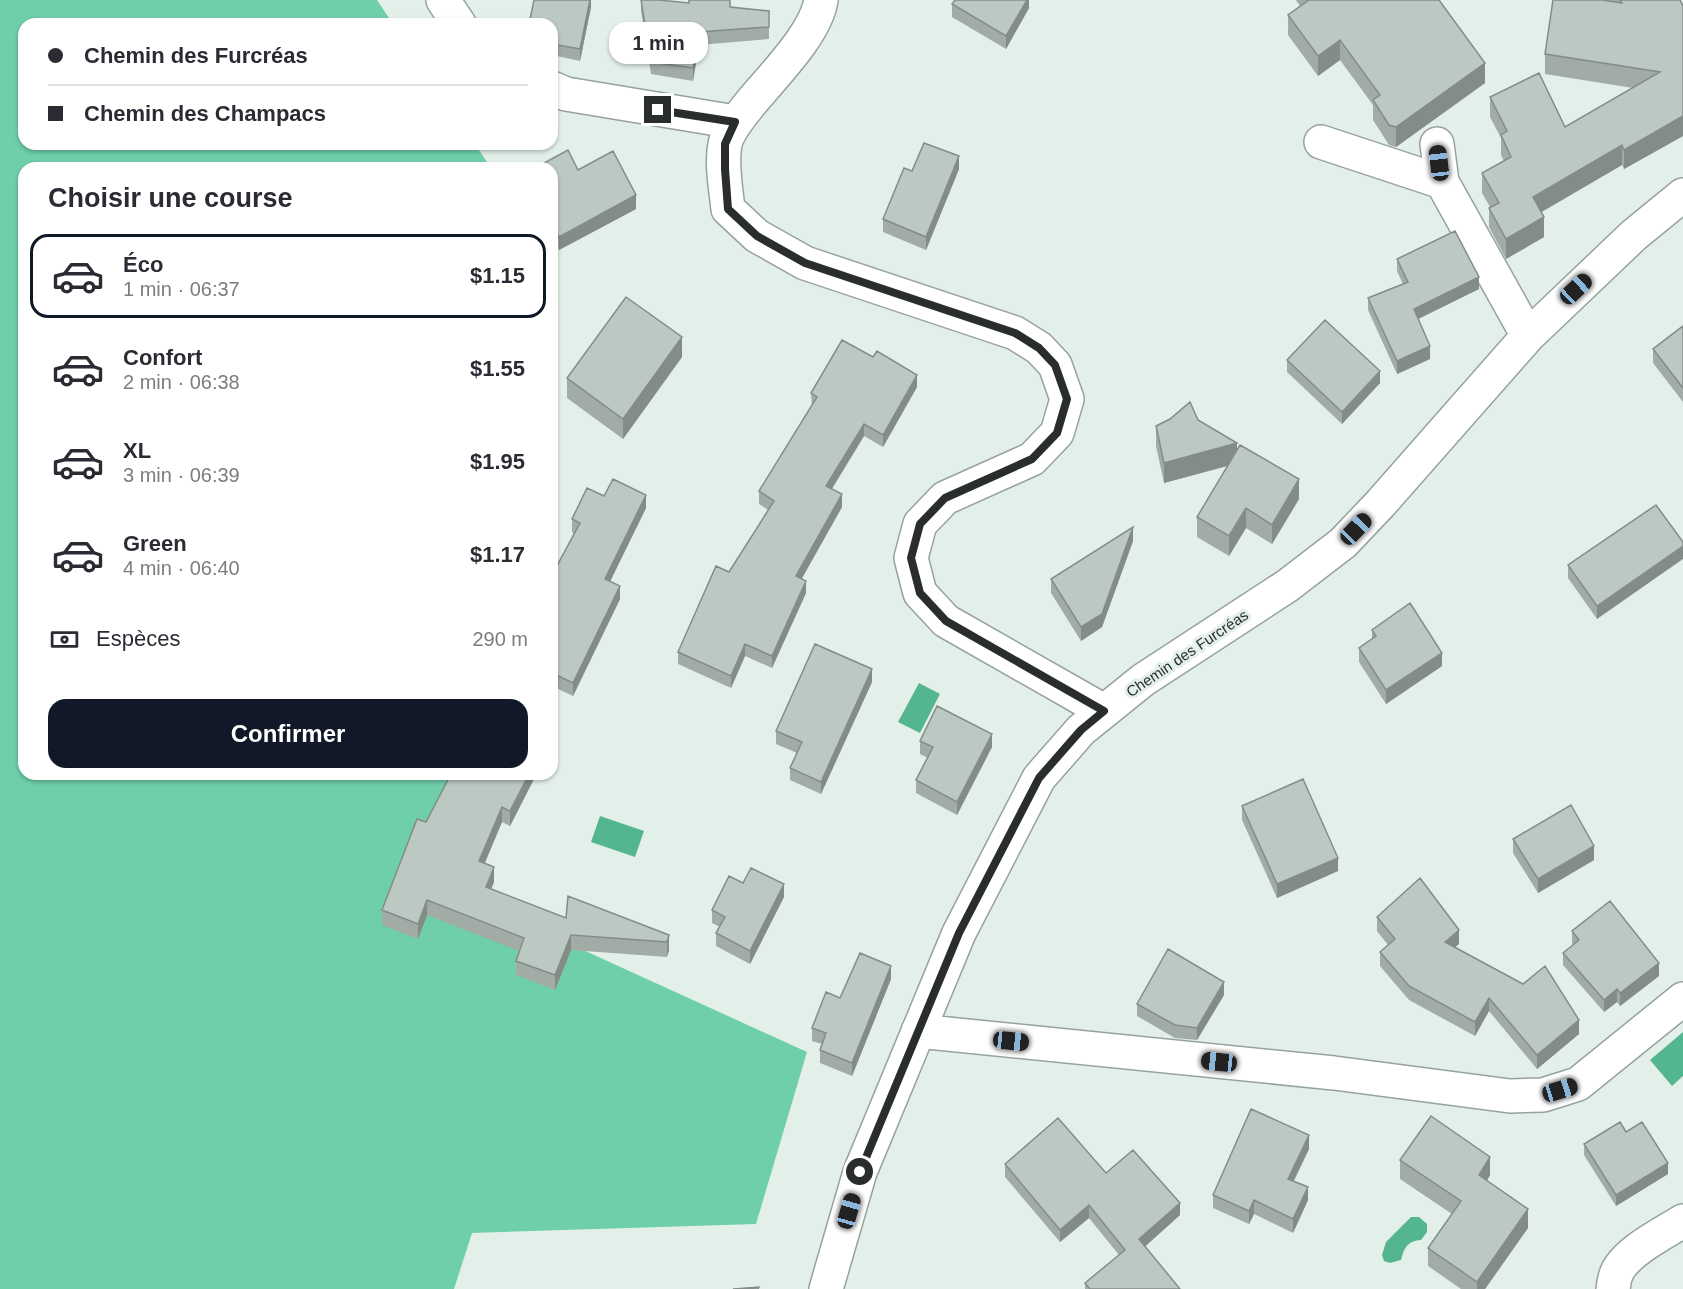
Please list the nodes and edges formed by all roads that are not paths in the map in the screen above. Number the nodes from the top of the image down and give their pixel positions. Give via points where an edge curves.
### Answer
1 (443, 0) edge
2 (821, 0) edge
3 (455, 18) edge
4 (558, 91) edge
5 (735, 122) junction
6 (1321, 142) dead end
7 (1437, 144) dead end
8 (1442, 182) junction
9 (1683, 195) edge
10 (1528, 336) junction
11 (1104, 711) junction
12 (1683, 999) edge
13 (918, 1031) junction
14 (1683, 1221) edge
15 (826, 1289) edge
16 (1613, 1289) edge

1 - 3 street
2 - 5 street via 805,37
4 - 5 street
5 - 11 street via 725,144 728,209 757,236 805,263 1015,333 1039,348 1055,365 1067,399 1057,433 1032,459 945,498 920,524 911,558 920,593 946,621
6 - 8 street
7 - 8 street
8 - 10 street
9 - 10 street, Chemin des Furcréas via 1634,235
10 - 11 street, Chemin des Furcréas via 1343,543
11 - 13 street, Chemin des Furcréas via 1081,730 1039,778 959,933
12 - 13 street via 1578,1084 1543,1095 1510,1096 1335,1073
13 - 15 street, Chemin des Furcréas via 860,1172
14 - 16 street via 1626,1260 1616,1273

